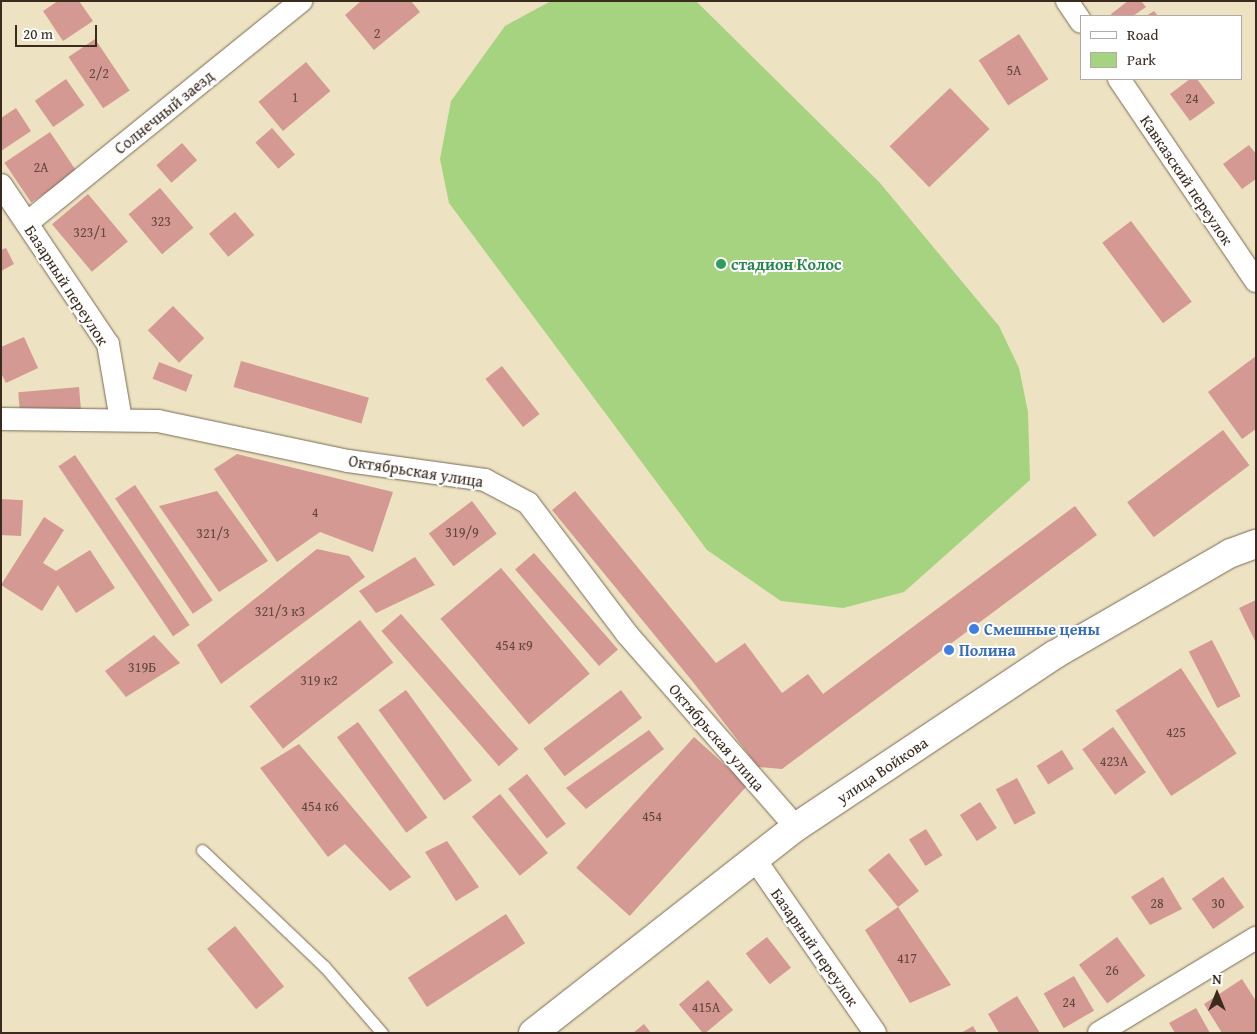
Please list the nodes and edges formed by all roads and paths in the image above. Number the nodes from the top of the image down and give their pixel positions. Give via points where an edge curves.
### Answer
1 (301, 1) edge
2 (1066, 1) edge
3 (1080, 21) edge
4 (1120, 80) edge
5 (1, 185) edge
6 (27, 223) junction
7 (1256, 281) edge
8 (1, 419) edge
9 (121, 420) junction
10 (1256, 544) edge
11 (796, 827) junction
12 (202, 850) dead end
13 (756, 861) junction
14 (1256, 938) edge
15 (382, 1033) edge
16 (533, 1033) edge
17 (875, 1033) edge
18 (1099, 1033) edge

1 - 6 street, Солнечный заезд
2 - 3 street
4 - 7 street, Кавказский переулок
5 - 6 street, Базарный переулок
6 - 9 street, Базарный переулок via 108,344
8 - 9 street, Октябрьская улица
9 - 11 street, Октябрьская улица via 158,421 348,461 485,480 528,503 627,634
10 - 11 street, улица Войкова via 1231,553 1054,655
11 - 13 street, улица Войкова
12 - 15 lane via 324,966
13 - 16 street, улица Войкова
13 - 17 street, Базарный переулок
14 - 18 street

